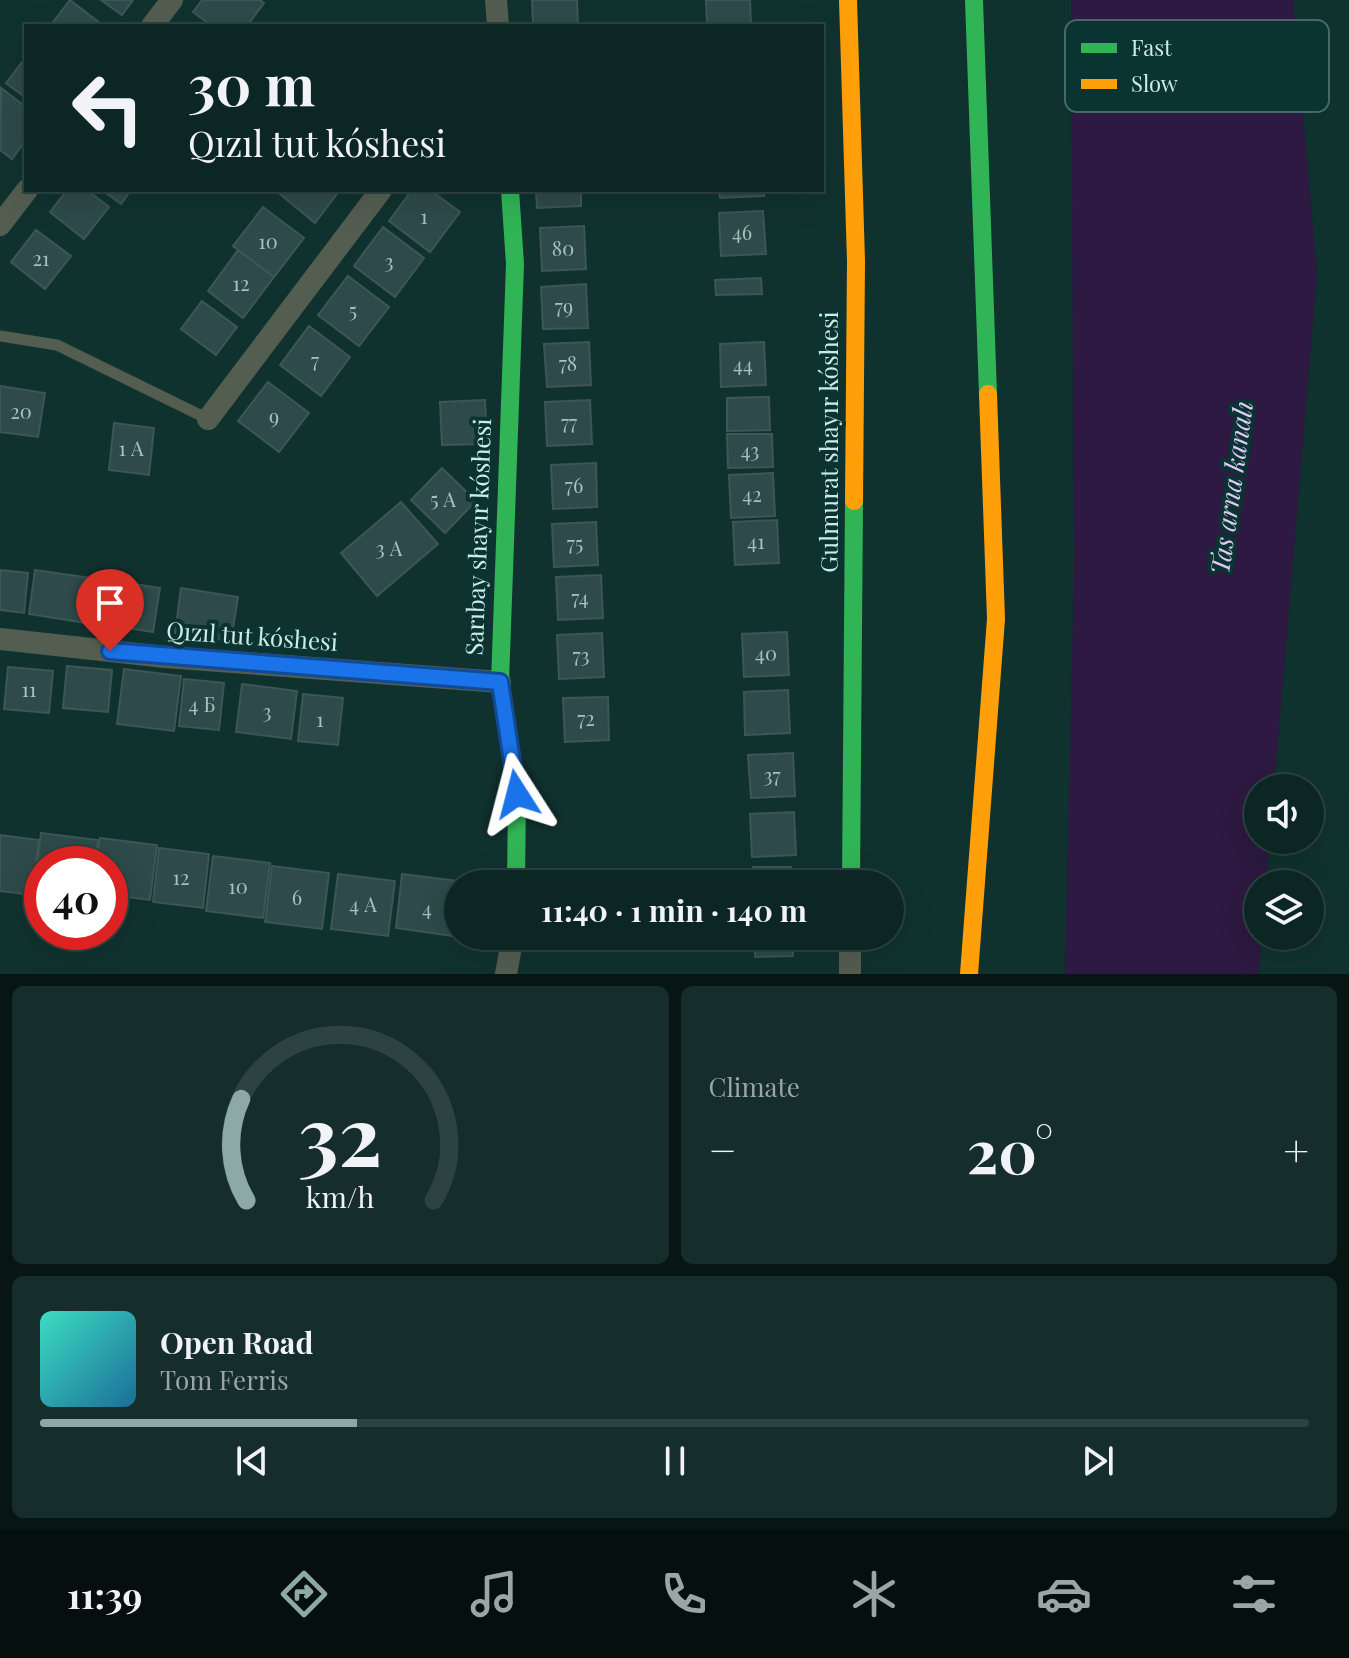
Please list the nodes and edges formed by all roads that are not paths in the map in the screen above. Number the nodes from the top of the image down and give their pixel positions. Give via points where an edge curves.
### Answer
1 (172, 0) edge
2 (496, 0) edge
3 (848, 0) edge
4 (974, 0) edge
5 (154, 24) edge
6 (498, 24) edge
7 (25, 192) edge
8 (379, 192) edge
9 (510, 192) edge
10 (0, 225) edge
11 (0, 336) edge
12 (208, 419) joint
13 (0, 639) edge
14 (500, 682) junction
15 (516, 870) edge
16 (851, 870) edge
17 (510, 950) edge
18 (850, 950) edge
19 (506, 974) edge
20 (850, 974) edge
21 (969, 974) edge

1 - 5 street
2 - 6 street
3 - 16 street, Gulmurat shayır kóshesi via 856,277
4 - 21 street via 996,619
7 - 10 street
8 - 12 street
9 - 14 street, Sarıbay shayır kóshesi via 515,264
11 - 12 lane via 57,345
13 - 14 street, Qızıl tut kóshesi
14 - 15 street, Sarıbay shayır kóshesi via 517,794
17 - 19 street
18 - 20 street

